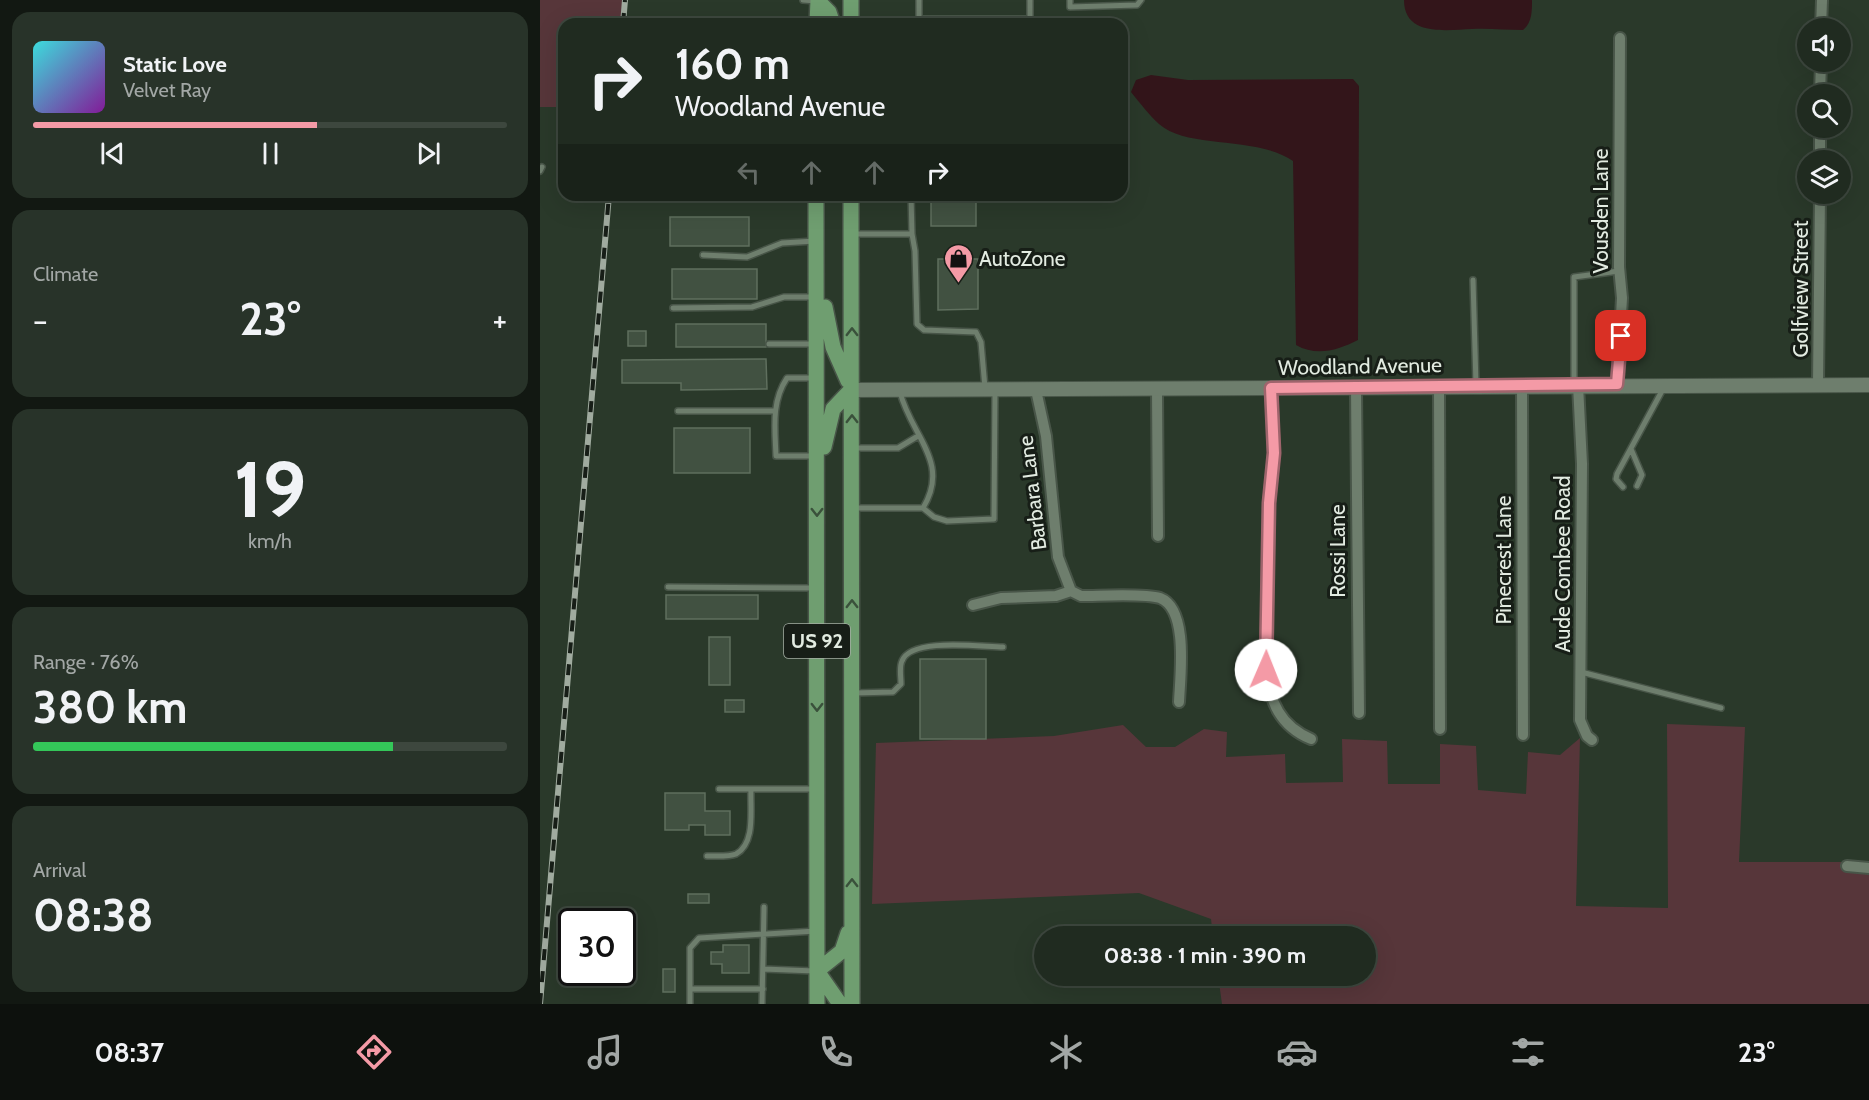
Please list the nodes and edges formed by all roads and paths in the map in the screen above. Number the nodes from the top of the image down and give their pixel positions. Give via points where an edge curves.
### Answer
1 (803, 0) edge
2 (818, 0) edge
3 (851, 0) edge
4 (919, 0) edge
5 (1030, 0) edge
6 (1070, 0) edge
7 (1141, 0) edge
8 (1822, 0) edge
9 (817, 18) edge
10 (830, 18) edge
11 (851, 18) edge
12 (919, 18) edge
13 (1030, 18) edge
14 (1821, 18) edge
15 (1620, 38) dead end
16 (816, 201) edge
17 (851, 201) edge
18 (911, 201) edge
19 (1820, 204) edge
20 (851, 234) junction
21 (912, 234) junction
22 (817, 241) junction
23 (703, 255) dead end
24 (818, 263) junction
25 (1619, 271) junction
26 (1473, 280) dead end
27 (818, 297) junction
28 (673, 308) dead end
29 (769, 344) dead end
30 (818, 344) junction
31 (818, 378) junction
32 (1617, 384) junction
33 (1664, 384) junction
34 (1818, 384) junction
35 (1476, 385) junction
36 (1522, 385) junction
37 (1576, 385) junction
38 (1869, 385) edge
39 (1438, 387) junction
40 (1271, 388) junction
41 (1356, 388) junction
42 (1157, 389) junction
43 (851, 390) junction
44 (900, 390) junction
45 (990, 390) junction
46 (1036, 390) junction
47 (678, 411) dead end
48 (774, 411) junction
49 (918, 436) junction
50 (852, 448) junction
51 (1631, 449) junction
52 (817, 456) junction
53 (817, 484) junction
54 (1637, 486) dead end
55 (1623, 487) dead end
56 (852, 508) junction
57 (923, 508) junction
58 (1158, 536) dead end
59 (668, 587) dead end
60 (817, 588) junction
61 (1071, 591) junction
62 (973, 605) dead end
63 (1003, 647) dead end
64 (1581, 672) junction
65 (852, 693) junction
66 (1179, 702) dead end
67 (1721, 708) dead end
68 (1359, 713) dead end
69 (1440, 729) dead end
70 (1523, 735) dead end
71 (1311, 740) dead end
72 (1592, 740) dead end
73 (719, 789) dead end
74 (817, 789) junction
75 (751, 790) junction
76 (707, 856) dead end
77 (1847, 866) dead end
78 (1869, 868) edge
79 (764, 907) dead end
80 (852, 919) junction
81 (817, 931) junction
82 (764, 934) junction
83 (763, 969) junction
84 (817, 971) junction
85 (690, 989) junction
86 (763, 989) junction
87 (690, 1004) edge
88 (762, 1004) edge
89 (817, 1004) edge
90 (840, 1004) edge
91 (852, 1004) edge

1 - 2 lane
2 - 9 main road
2 - 10 main road
3 - 11 main road
4 - 12 lane
5 - 13 lane
6 - 7 lane via 1070,7 1137,4
8 - 14 street
15 - 25 street, Vousden Lane
16 - 22 main road, US 92
17 - 20 main road, US 92
18 - 21 lane
19 - 34 street, Golfview Street
20 - 21 lane
43 -> 20 main road, US 92
21 - 45 lane via 917,324 924,330 976,332
22 - 23 lane via 782,243 747,257
22 - 24 main road, US 92
24 - 27 main road, US 92
24 - 43 main road via 833,347
25 - 32 street, Vousden Lane
25 - 37 lane via 1574,277
26 - 35 lane
27 - 28 lane via 784,297 752,307
27 - 30 main road, US 92
29 - 30 lane
30 - 31 main road, US 92
31 - 48 lane via 786,378
31 - 52 main road, US 92
32 - 33 street, Woodland Avenue
32 - 37 street, Woodland Avenue
33 - 34 street, Woodland Avenue
33 - 51 lane
34 - 38 street, Woodland Avenue
35 - 36 street, Woodland Avenue
35 - 39 street, Woodland Avenue
36 - 37 street, Woodland Avenue
36 - 70 street, Pinecrest Lane
37 - 64 street, Aude Combee Road via 1582,464
39 - 41 street, Woodland Avenue
39 - 69 street
40 - 41 street, Woodland Avenue
40 - 42 street, Woodland Avenue
40 - 71 street via 1274,453 1269,503 1266,670 1270,698 1282,720
41 - 68 street, Rossi Lane
42 - 46 street, Woodland Avenue
42 - 58 street
43 - 44 street, Woodland Avenue
50 -> 43 main road, US 92
43 - 53 main road via 833,409
44 - 45 street, Woodland Avenue
44 - 49 lane
45 - 46 street, Woodland Avenue
45 - 57 lane via 994,519 947,521
46 - 61 street, Barbara Lane via 1046,436 1058,557
47 - 48 lane
48 - 52 lane via 776,456
49 - 50 lane via 898,448
49 - 57 lane via 934,473 930,496
50 - 56 main road, US 92
51 - 54 lane via 1642,475
51 - 55 lane via 1617,474 1616,479
52 - 53 main road, US 92
53 -> 60 main road, US 92
56 - 57 lane
65 -> 56 main road, US 92
59 - 60 lane
60 -> 74 main road, US 92
61 - 62 street
61 - 66 street via 1081,596 1159,598 1170,604 1178,625
63 - 65 lane via 924,645 905,655 901,662 901,684 892,692
64 - 67 lane
64 - 72 street, Aude Combee Road via 1580,720
80 -> 65 main road, US 92
73 - 75 lane
74 - 75 lane
74 - 81 main road, US 92
75 - 76 lane via 749,839 744,847 735,854
77 - 78 street
79 - 82 lane
80 - 84 main road via 842,951
80 - 91 main road, US 92
81 - 82 lane
81 - 84 main road, US 92
82 - 83 lane
82 - 85 lane via 699,938 690,948
83 - 84 lane
83 - 86 lane
84 - 89 main road, US 92
84 - 90 main road
85 - 86 lane
85 - 87 lane
86 - 88 lane

